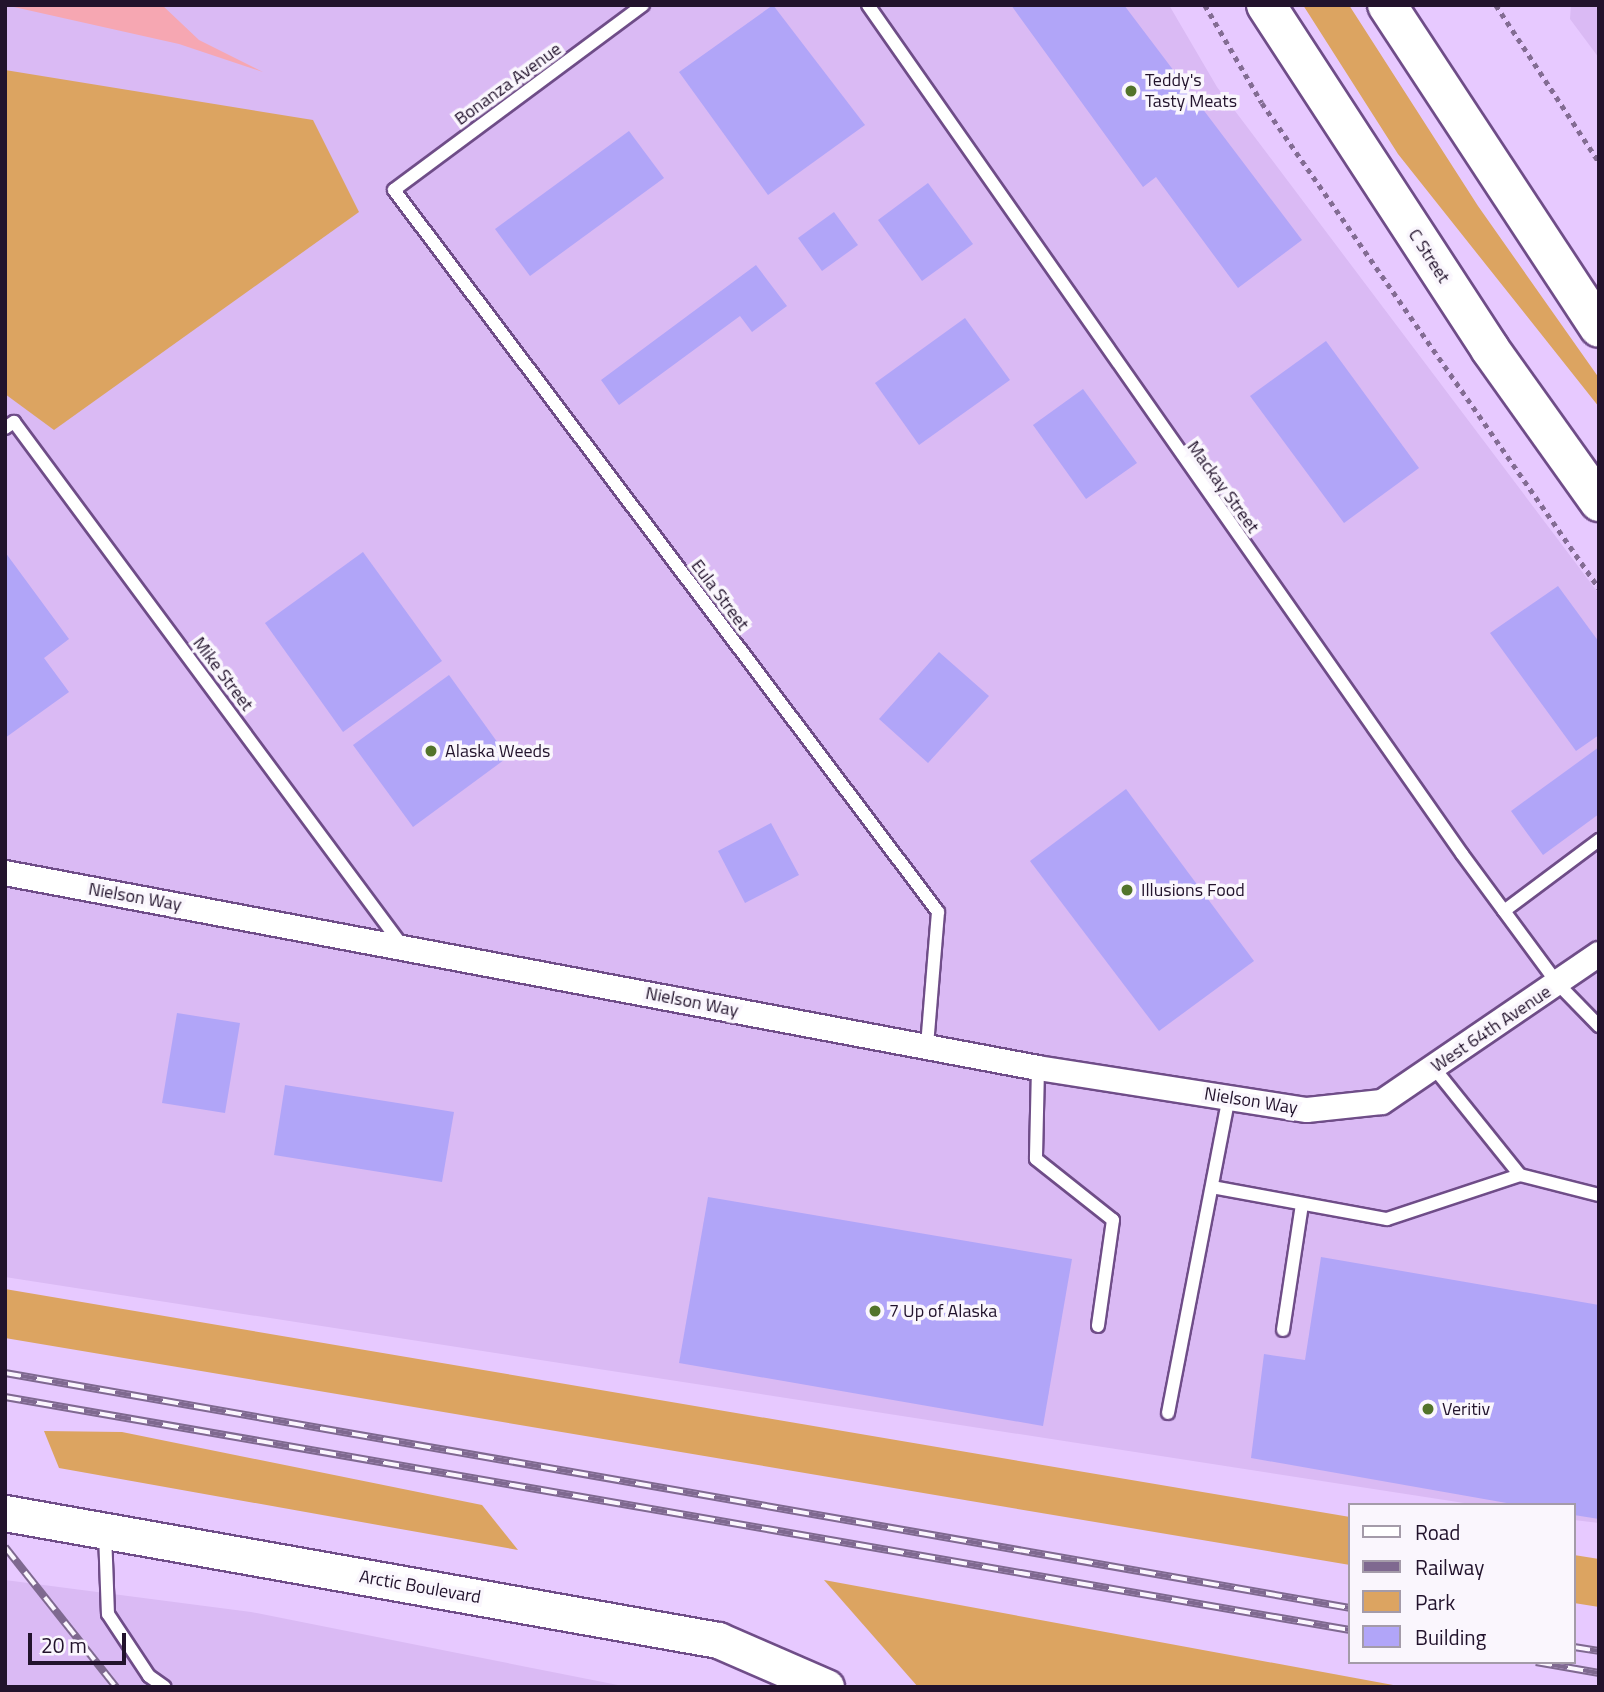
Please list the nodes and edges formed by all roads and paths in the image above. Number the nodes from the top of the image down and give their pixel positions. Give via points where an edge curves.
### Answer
1 (643, 5) edge
2 (868, 5) edge
3 (1205, 5) edge
4 (1266, 5) edge
5 (1387, 5) edge
6 (1496, 5) edge
7 (1599, 162) edge
8 (394, 190) joint
9 (1599, 327) edge
10 (10, 425) edge
11 (1599, 502) edge
12 (1599, 588) edge
13 (1599, 840) edge
14 (5, 873) edge
15 (1504, 911) junction
16 (404, 947) junction
17 (1599, 954) edge
18 (1558, 984) junction
19 (1599, 1026) edge
20 (927, 1047) junction
21 (1038, 1068) junction
22 (1434, 1068) junction
23 (1229, 1097) junction
24 (1382, 1102) joint
25 (1520, 1175) junction
26 (1212, 1187) junction
27 (1599, 1195) edge
28 (1302, 1204) junction
29 (1098, 1326) dead end
30 (1283, 1330) dead end
31 (1168, 1413) dead end
32 (5, 1513) edge
33 (106, 1531) junction
34 (164, 1687) edge
35 (826, 1687) edge

1 - 8 lane, Bonanza Avenue
2 - 15 lane, Mackay Street via 1181,460
3 - 12 path via 1262,103
4 - 11 main road, C Street via 1490,349
5 - 9 main road
6 - 7 path
8 - 20 lane, Eula Street via 937,912
10 - 16 lane, Mike Street
13 - 15 lane
14 - 16 street, Nielson Way
15 - 18 lane, Mackay Street
16 - 20 street, Nielson Way
17 - 18 street, West 64th Avenue
18 - 19 lane, Mackay Street
18 - 22 street, West 64th Avenue
20 - 21 street, Nielson Way
21 - 23 street, Nielson Way
21 - 29 lane via 1035,1159 1113,1220
22 - 24 street, West 64th Avenue
22 - 25 lane
23 - 24 street, Nielson Way via 1307,1110
23 - 26 lane
25 - 27 lane
25 - 28 lane via 1387,1219
26 - 28 lane
26 - 31 lane
28 - 30 lane
32 - 33 main road, Arctic Boulevard
33 - 34 lane via 108,1614 149,1676
33 - 35 main road, Arctic Boulevard via 718,1640

